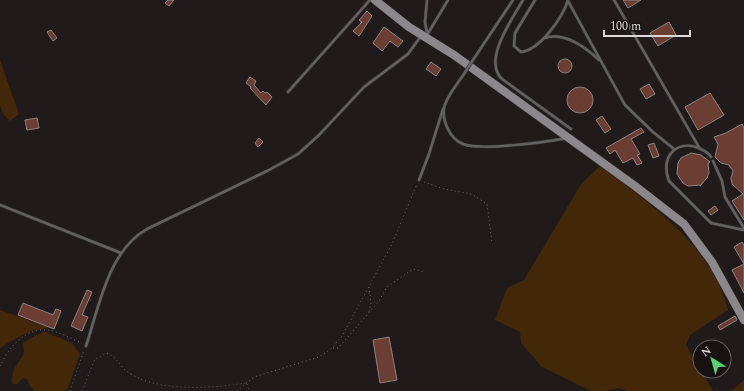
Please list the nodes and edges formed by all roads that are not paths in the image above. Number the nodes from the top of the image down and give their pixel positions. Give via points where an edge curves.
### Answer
1 (370, 0) edge
2 (375, 0) edge
3 (427, 0) edge
4 (448, 0) edge
5 (513, 0) edge
6 (523, 0) edge
7 (535, 0) edge
8 (614, 0) edge
9 (568, 1) edge
10 (425, 35) junction
11 (544, 38) junction
12 (602, 63) junction
13 (288, 92) dead end
14 (444, 107) junction
15 (570, 134) junction
16 (674, 149) junction
17 (700, 149) junction
18 (419, 180) road end
19 (0, 205) edge
20 (744, 229) edge
21 (121, 253) junction
22 (744, 320) edge
23 (86, 346) road end

1 - 13 lane
2 - 10 street
3 - 10 lane
4 - 10 lane
5 - 14 lane, bridge
6 - 15 lane via 498,47 496,71 502,79
7 - 11 lane via 514,34 513,43 518,51 525,52
8 - 17 lane
9 - 11 lane
9 - 12 lane
10 - 15 street
10 - 21 lane via 408,54 364,87 298,154 147,229 130,241
11 - 12 lane via 562,36 588,51
12 - 16 lane via 628,108
14 - 15 lane via 449,130 458,142 468,146 536,143
14 - 18 lane
15 - 22 street via 684,224 712,262
16 - 17 lane via 688,144
16 - 20 lane via 668,159 667,170 672,185 711,223
17 - 20 lane via 712,159 722,181 725,197
19 - 21 lane
21 - 23 lane via 111,272

